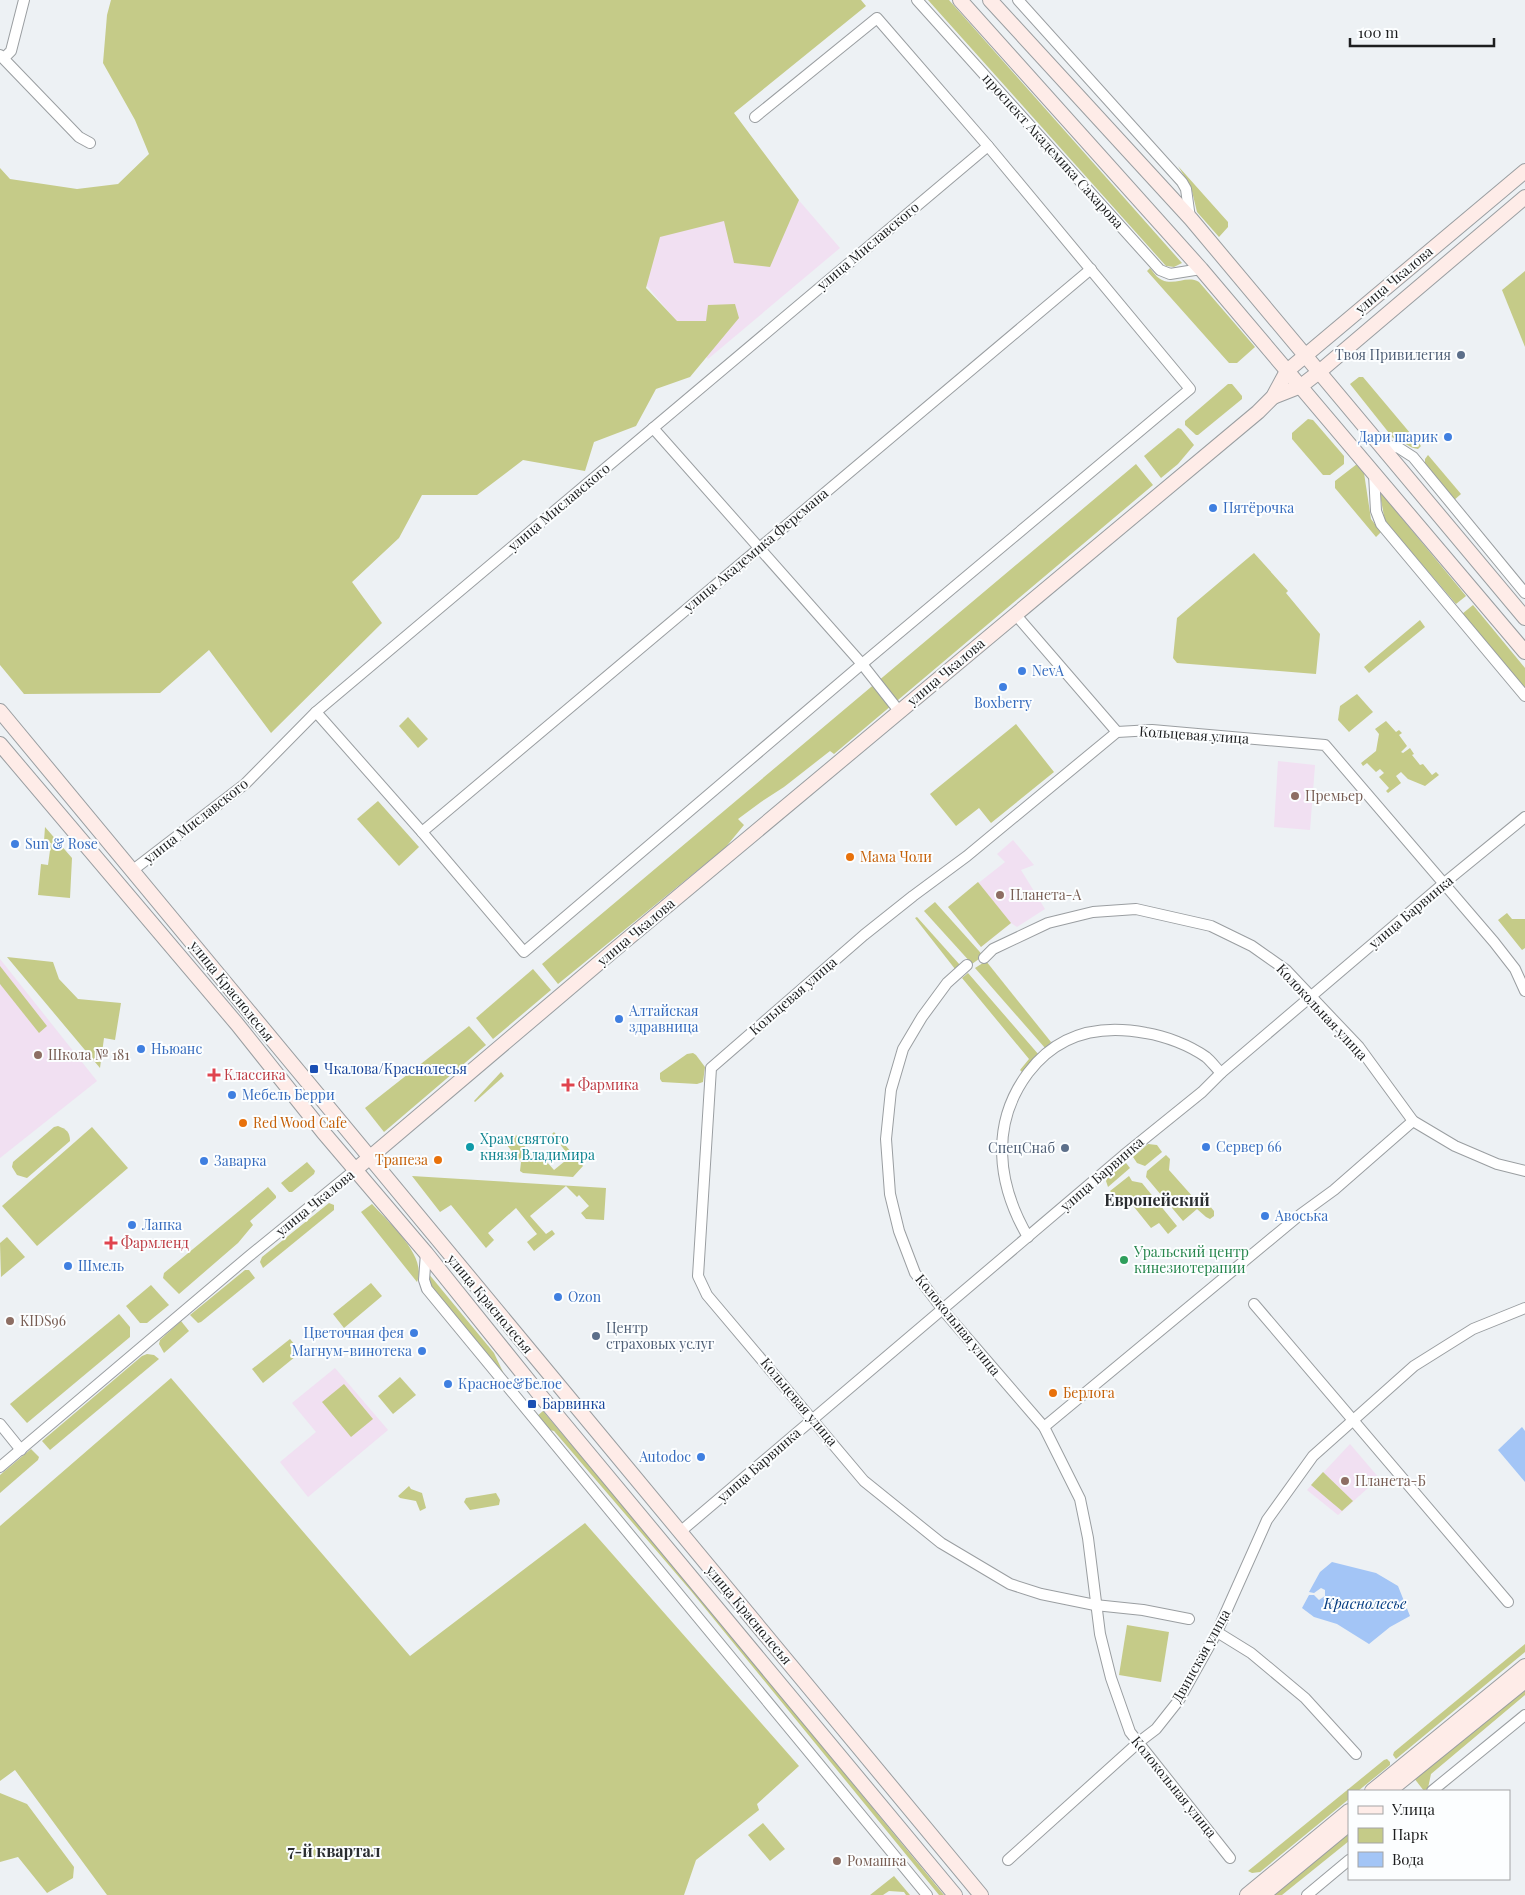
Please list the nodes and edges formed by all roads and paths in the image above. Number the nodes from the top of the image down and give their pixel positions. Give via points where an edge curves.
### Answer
1 (24, 0) edge
2 (917, 0) edge
3 (960, 0) edge
4 (990, 0) edge
5 (1018, 0) edge
6 (2, 56) edge
7 (755, 117) dead end
8 (90, 143) dead end
9 (988, 146) junction
10 (1525, 171) edge
11 (1525, 196) edge
12 (1190, 219) junction
13 (1091, 269) junction
14 (1201, 269) junction
15 (1306, 355) junction
16 (1287, 371) junction
17 (1319, 372) junction
18 (1301, 386) junction
19 (1273, 397) junction
20 (653, 428) junction
21 (1378, 443) junction
22 (1374, 474) junction
23 (759, 547) junction
24 (1525, 593) edge
25 (1015, 614) junction
26 (1525, 618) edge
27 (1525, 652) edge
28 (862, 664) junction
29 (1525, 696) edge
30 (0, 711) edge
31 (899, 711) junction
32 (316, 712) junction
33 (1117, 732) junction
34 (0, 744) edge
35 (64, 789) junction
36 (48, 802) junction
37 (1525, 817) edge
38 (422, 832) junction
39 (133, 870) junction
40 (1443, 884) junction
41 (984, 958) dead end
42 (967, 965) dead end
43 (1525, 992) edge
44 (1312, 997) junction
45 (1221, 1073) junction
46 (1413, 1121) junction
47 (370, 1158) junction
48 (355, 1170) junction
49 (1525, 1171) edge
50 (1028, 1236) junction
51 (426, 1254) junction
52 (1254, 1304) dead end
53 (1525, 1308) edge
54 (943, 1310) junction
55 (813, 1419) junction
56 (1353, 1420) junction
57 (0, 1424) edge
58 (1044, 1427) junction
59 (21, 1450) junction
60 (0, 1467) edge
61 (680, 1532) junction
62 (1508, 1602) dead end
63 (1096, 1606) junction
64 (1189, 1620) dead end
65 (1217, 1632) junction
66 (1525, 1666) edge
67 (1525, 1681) edge
68 (1525, 1715) edge
69 (1139, 1742) junction
70 (1356, 1754) dead end
71 (1373, 1790) edge
72 (1390, 1790) edge
73 (1433, 1790) edge
74 (1348, 1812) edge
75 (1348, 1825) edge
76 (1230, 1858) dead end
77 (1008, 1860) dead end
78 (1348, 1861) edge
79 (927, 1895) edge
80 (955, 1895) edge
81 (980, 1895) edge
82 (1246, 1895) edge
83 (1263, 1895) edge
84 (1306, 1895) edge

1 - 6 street via 11,50
2 - 14 street, проспект Академика Сахарова via 1160,270 1170,274
3 - 14 street
4 - 12 street
5 - 12 street via 1182,182
6 - 8 street via 79,137
7 - 9 street via 877,18
9 - 13 street
9 - 20 street, улица Миславского
10 - 15 street, улица Чкалова
11 - 17 street, улица Чкалова
12 - 15 street
13 - 23 street, улица Академика Ферсмана
13 - 28 street via 1190,389
14 - 16 street
15 - 16 street, улица Чкалова
15 - 17 street
16 - 18 street
16 - 19 street, улица Чкалова
17 - 18 street, улица Чкалова
17 - 21 street
18 - 19 street, улица Чкалова
18 - 22 street
19 - 25 street, улица Чкалова
20 - 23 street
20 - 32 street, улица Миславского
21 - 24 street via 1398,448 1413,457
21 - 26 street
22 - 27 street
22 - 29 street via 1376,511 1381,524
23 - 28 street
23 - 38 street, улица Академика Ферсмана
25 - 31 street, улица Чкалова
25 - 33 street
28 - 31 street
28 - 38 street via 524,952
30 - 35 street, улица Краснолесья
31 - 47 street, улица Чкалова
32 - 38 street
32 - 39 street, улица Миславского via 245,784
33 - 40 street, Кольцевая улица via 1152,730 1325,745
33 - 55 street, Кольцевая улица via 967,856 864,935 711,1068 698,1276 708,1295
34 - 36 street, улица Краснолесья
35 - 36 street
35 - 39 street, улица Краснолесья
36 - 48 street, улица Краснолесья via 112,874
37 - 40 street, улица Барвинка
39 - 47 street, улица Краснолесья
40 - 43 street, Кольцевая улица via 1515,969
40 - 44 street, улица Барвинка
41 - 44 street, Колокольная улица via 993,949 1048,923 1093,912 1136,909 1211,926 1252,946 1286,970
42 - 54 street, Колокольная улица via 947,983 903,1049 891,1090 886,1140 890,1194 899,1230 915,1273
44 - 45 street, улица Барвинка
44 - 46 street, Колокольная улица via 1358,1047
45 - 50 street, улица Барвинка
45 - 50 street via 1206,1057 1184,1046 1158,1035 1130,1030 1105,1029 1080,1034 1052,1048 1016,1090 1004,1129 1003,1169 1016,1217
46 - 49 street, Колокольная улица via 1455,1146 1497,1164
46 - 58 street via 1334,1190
47 - 48 street, улица Чкалова
47 - 61 street, улица Краснолесья
48 - 51 street, улица Краснолесья
48 - 59 street, улица Чкалова
50 - 54 street, улица Барвинка
51 - 79 street, улица Краснолесья via 424,1280 427,1289
51 - 80 street, улица Краснолесья
52 - 56 street
53 - 56 street, Двинская улица via 1473,1329 1414,1366
54 - 55 street, улица Барвинка
54 - 58 street, Колокольная улица
55 - 61 street, улица Барвинка
55 - 63 street, Кольцевая улица via 864,1481 941,1543 1010,1584
56 - 62 street
56 - 65 street, Двинская улица via 1313,1456 1267,1520
57 - 59 street
58 - 63 street, Колокольная улица via 1080,1499
59 - 60 street, улица Чкалова
61 - 81 street, улица Краснолесья
63 - 64 street, Кольцевая улица via 1143,1610
63 - 69 street, Колокольная улица via 1111,1678 1130,1732
65 - 69 street, Двинская улица via 1179,1700 1156,1729
65 - 70 street via 1251,1653 1305,1698
66 - 71 street
67 - 72 street
68 - 73 street
69 - 76 street, Колокольная улица
69 - 77 street, Двинская улица
74 - 82 street
75 - 83 street
78 - 84 street

